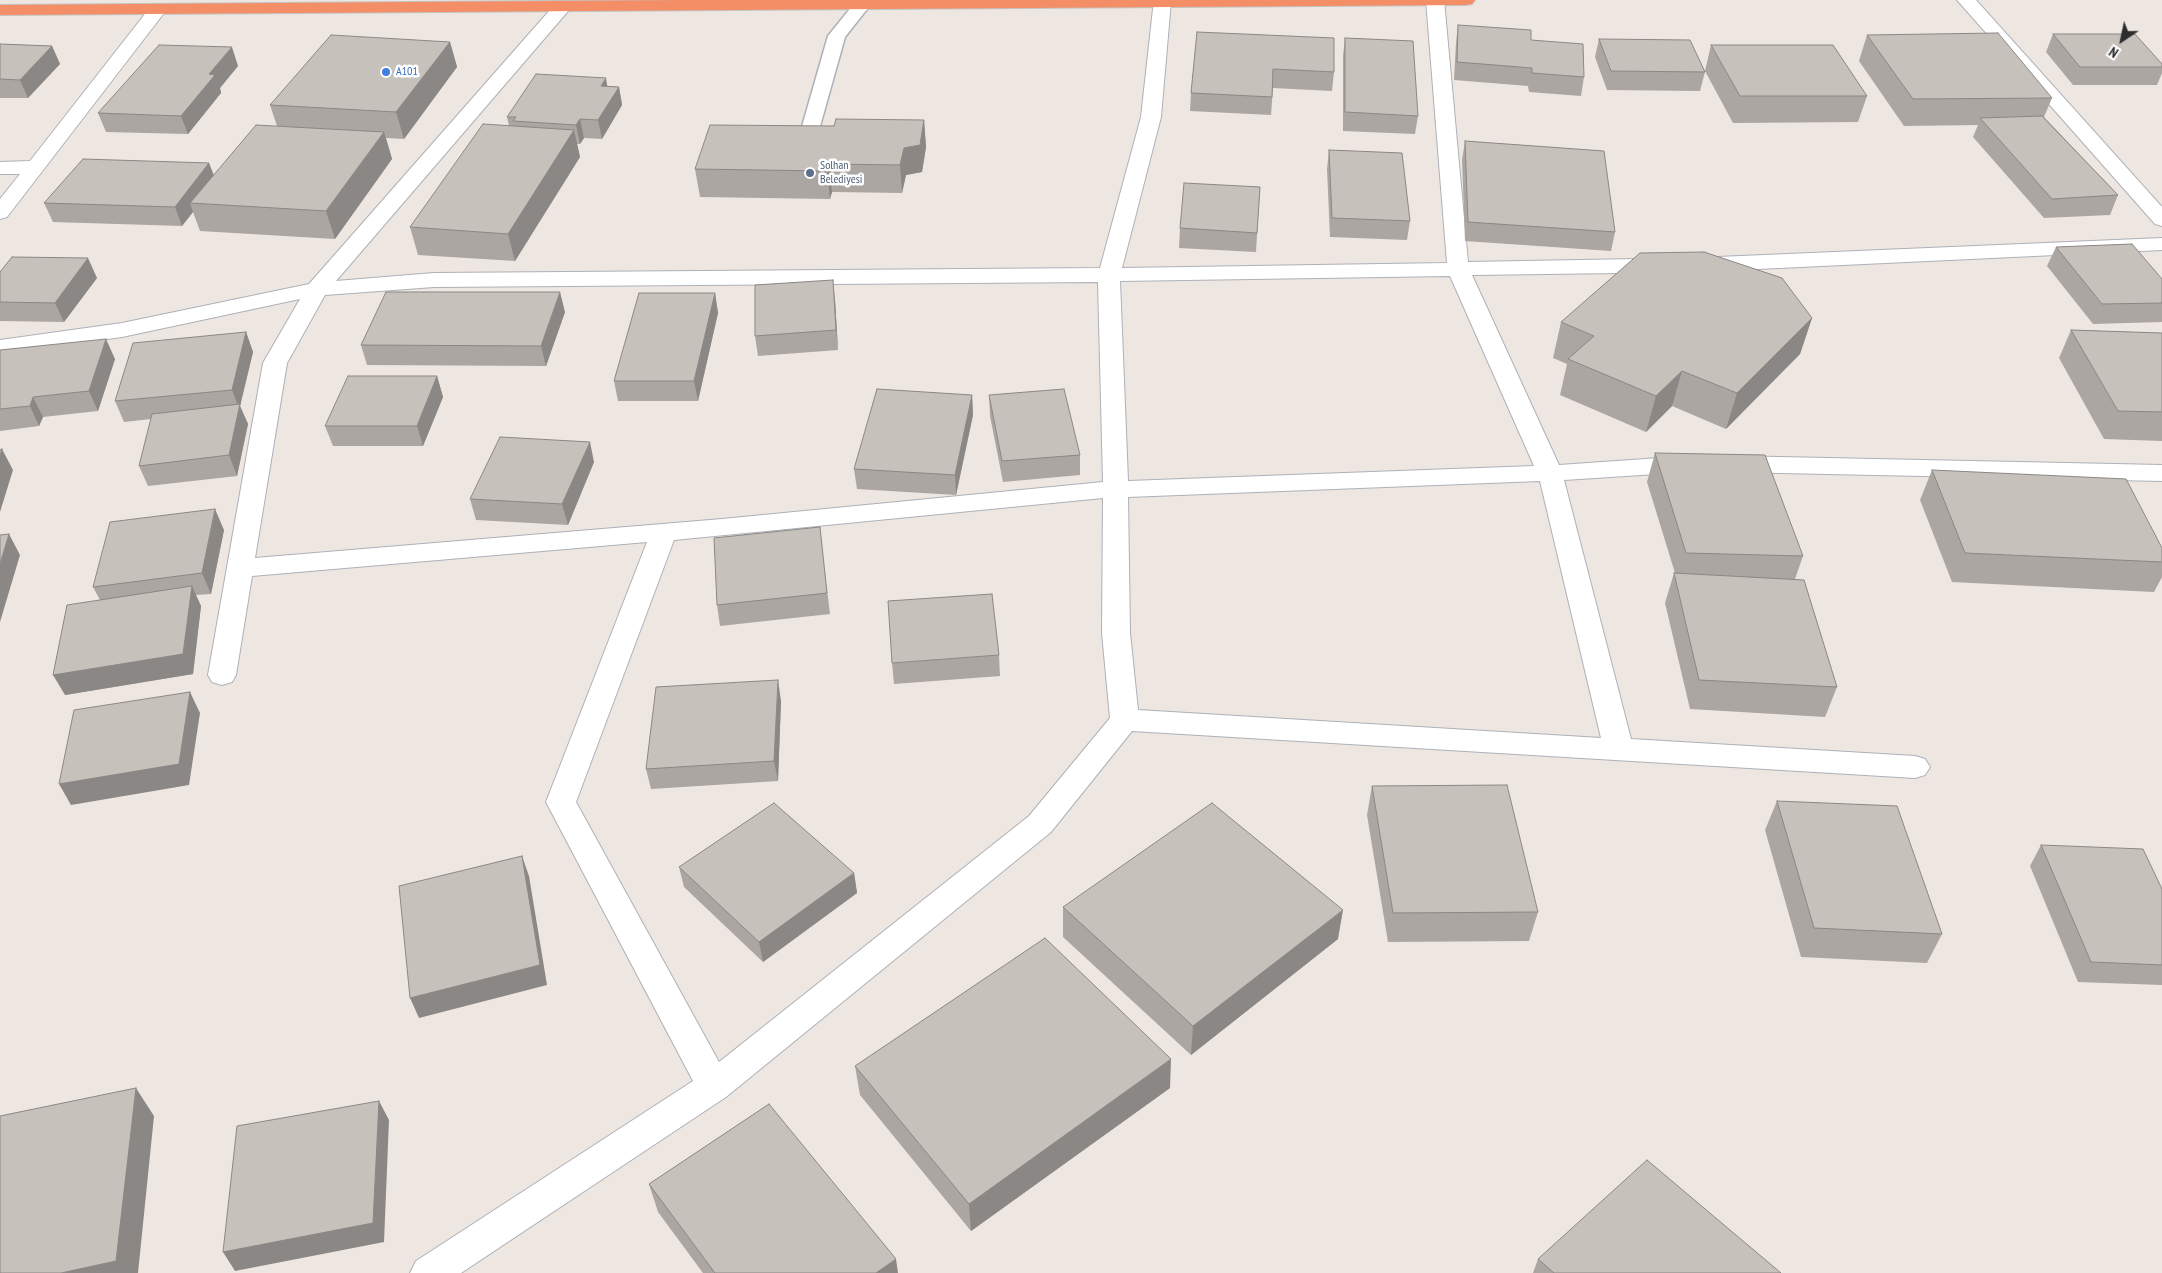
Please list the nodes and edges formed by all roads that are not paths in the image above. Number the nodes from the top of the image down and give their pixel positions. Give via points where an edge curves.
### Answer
1 (1435, 0) edge
2 (1466, 0) edge
3 (1966, 0) edge
4 (1162, 1) junction
5 (864, 2) edge
6 (563, 6) junction
7 (158, 9) junction
8 (0, 10) edge
9 (808, 137) edge
10 (36, 167) junction
11 (0, 168) edge
12 (0, 214) edge
13 (2162, 220) edge
14 (2162, 244) edge
15 (1458, 269) junction
16 (1109, 275) junction
17 (317, 289) junction
18 (0, 347) edge
19 (1550, 473) junction
20 (2162, 473) edge
21 (1116, 489) junction
22 (664, 532) junction
23 (241, 568) junction
24 (222, 675) dead end
25 (1124, 720) junction
26 (1619, 750) junction
27 (1915, 767) dead end
28 (714, 1086) junction
29 (429, 1273) edge

1 - 2 highway
1 - 4 highway
1 - 15 street
3 - 13 street
4 - 5 highway
4 - 16 street via 1151,116
5 - 6 highway
5 - 9 lane via 837,36
6 - 7 highway
6 - 17 street
7 - 8 highway
7 - 10 street
10 - 11 street
10 - 12 street
14 - 15 street via 1694,266
15 - 16 street
15 - 19 street
16 - 17 street via 434,280
16 - 21 street
17 - 18 street via 122,330
17 - 23 street via 275,363
19 - 20 street via 1696,463
19 - 21 street
19 - 26 street
21 - 22 street
21 - 25 street via 1116,633
22 - 23 street
22 - 28 street via 561,802
23 - 24 street
25 - 26 street
25 - 28 street via 1040,824
26 - 27 street
28 - 29 street

